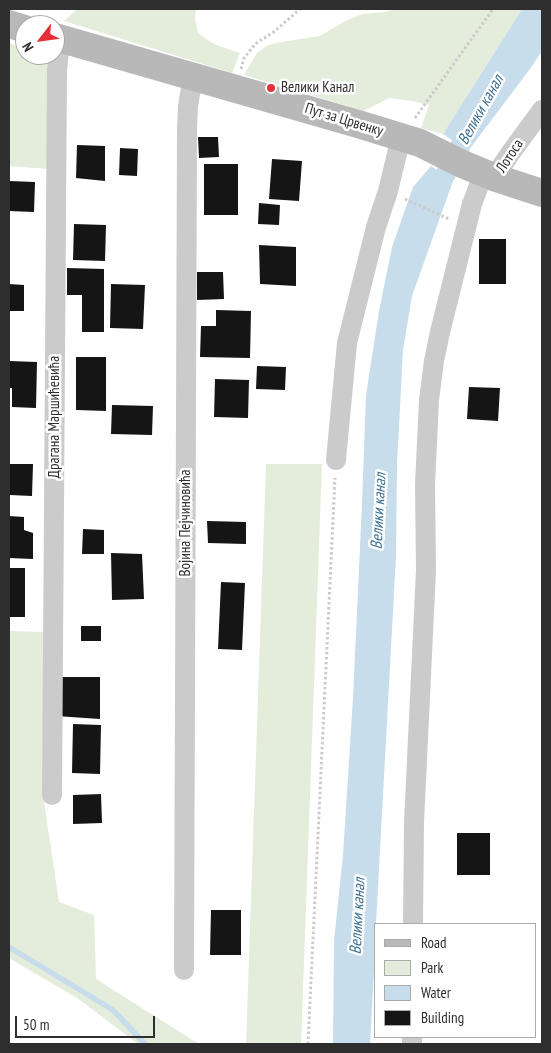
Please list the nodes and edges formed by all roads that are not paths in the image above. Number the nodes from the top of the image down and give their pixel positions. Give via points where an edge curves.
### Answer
1 (65, 40) edge
2 (58, 65) edge
3 (194, 77) junction
4 (542, 110) edge
5 (401, 138) junction
6 (491, 176) junction
7 (542, 193) edge
8 (336, 460) road end
9 (52, 795) dead end
10 (413, 923) edge
11 (184, 970) dead end

1 - 3 street, Пут за Црвенку
2 - 9 street, Драгана Маршићевића
3 - 5 street, Пут за Црвенку
3 - 11 street, Војина Пејчиновића via 187,130
4 - 6 street, Лотоса
5 - 6 street, Пут за Црвенку via 420,143
5 - 8 street via 347,343
6 - 7 street, Пут за Црвенку
6 - 10 street, Лотоса via 472,204 440,332 429,400

